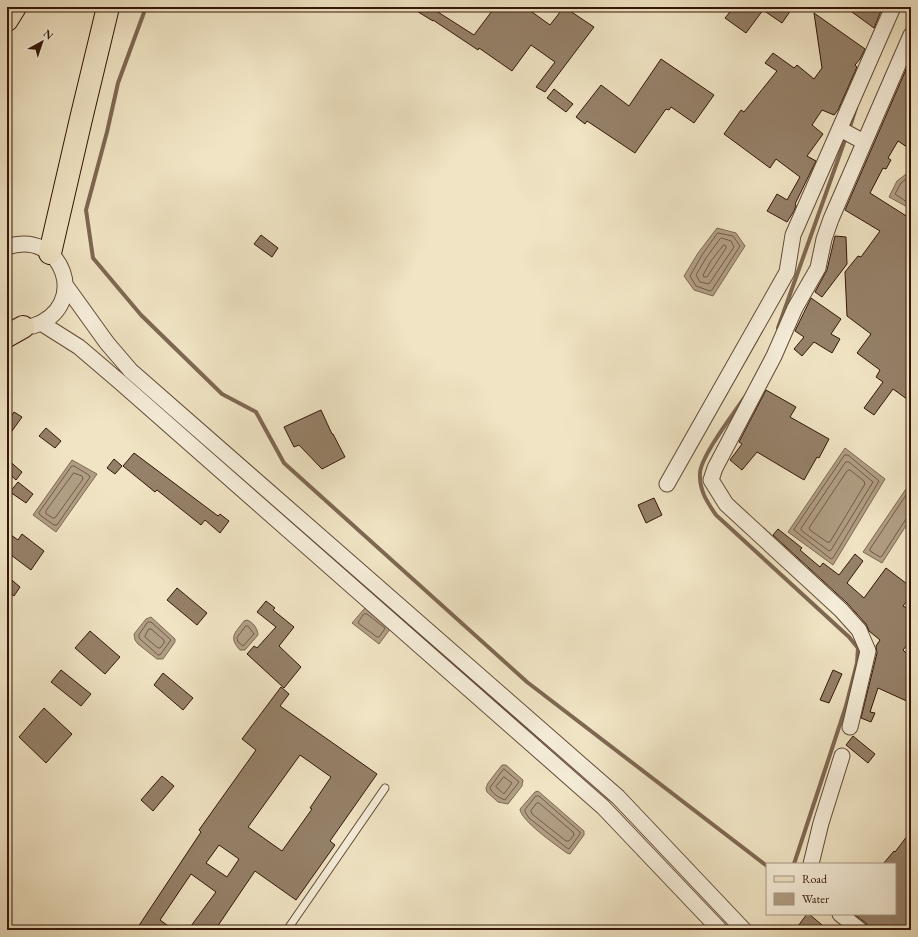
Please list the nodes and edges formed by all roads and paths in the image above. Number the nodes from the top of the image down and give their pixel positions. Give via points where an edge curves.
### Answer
1 (14, 7) edge
2 (108, 7) edge
3 (893, 7) edge
4 (7, 20) edge
5 (911, 34) edge
6 (840, 129) junction
7 (864, 142) junction
8 (7, 247) edge
9 (50, 253) junction
10 (66, 286) junction
11 (20, 328) edge
12 (667, 484) dead end
13 (850, 727) dead end
14 (842, 756) dead end
15 (384, 788) dead end
16 (811, 863) edge
17 (841, 915) edge
18 (287, 930) edge
19 (720, 930) edge
20 (744, 930) edge
21 (860, 930) edge

1 - 4 main road
2 - 9 main road
3 - 6 street
5 - 7 street
6 - 7 street
6 - 12 street via 793,235 788,272
7 - 13 street via 831,219 818,268 714,468 711,480 726,504 841,610 859,630 868,652
8 - 9 street via 33,245
9 - 10 street via 62,268
10 - 11 street via 61,304 53,316
10 - 20 street via 107,343 131,371 618,797
11 - 19 street via 79,347 120,382 597,802
14 - 16 street
15 - 18 lane
17 - 21 street

